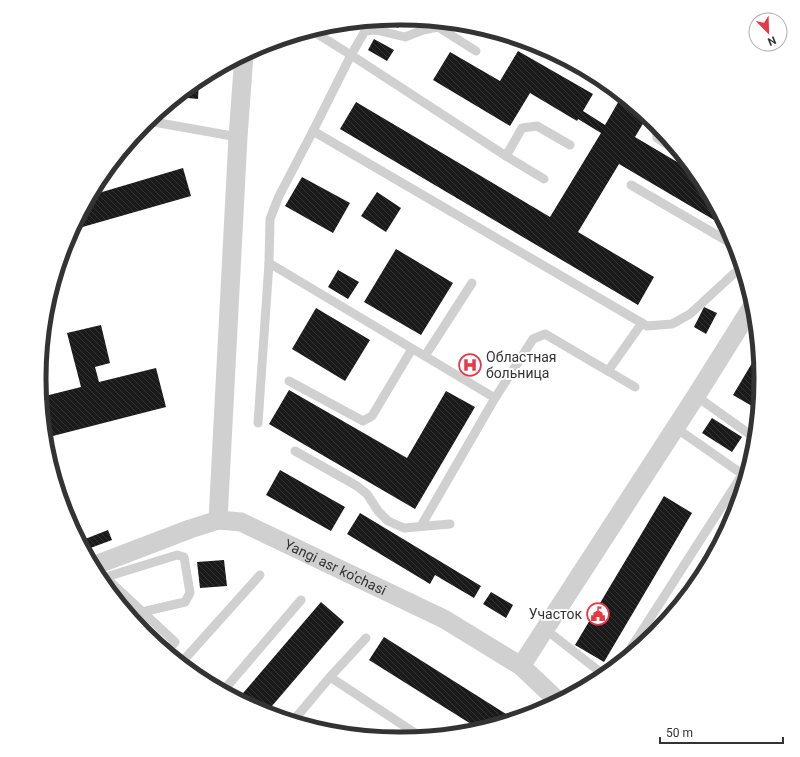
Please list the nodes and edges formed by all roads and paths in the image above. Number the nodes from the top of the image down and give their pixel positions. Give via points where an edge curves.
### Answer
1 (437, 27) edge
2 (439, 27) edge
3 (319, 35) edge
4 (476, 51) dead end
5 (351, 55) junction
6 (244, 61) edge
7 (157, 123) edge
8 (313, 131) junction
9 (238, 137) junction
10 (570, 145) dead end
11 (506, 156) junction
12 (544, 179) dead end
13 (631, 185) dead end
14 (726, 240) edge
15 (269, 263) junction
16 (737, 271) edge
17 (472, 283) dead end
18 (748, 314) edge
19 (642, 323) junction
20 (412, 350) junction
21 (425, 356) junction
22 (608, 371) junction
23 (289, 381) dead end
24 (635, 387) dead end
25 (696, 396) junction
26 (495, 398) junction
27 (258, 422) dead end
28 (676, 428) junction
29 (749, 434) edge
30 (295, 451) dead end
31 (740, 472) edge
32 (737, 486) edge
33 (218, 520) junction
34 (450, 524) dead end
35 (421, 526) junction
36 (102, 568) edge
37 (103, 569) edge
38 (260, 575) dead end
39 (113, 584) edge
40 (301, 600) dead end
41 (142, 612) junction
42 (545, 629) junction
43 (366, 638) dead end
44 (633, 644) edge
45 (171, 647) edge
46 (185, 659) edge
47 (521, 666) junction
48 (598, 670) edge
49 (330, 677) junction
50 (227, 687) edge
51 (554, 697) edge
52 (297, 716) edge
53 (413, 731) edge

1 - 5 lane via 405,36 376,30 365,31
2 - 4 lane
3 - 5 lane
5 - 8 lane
5 - 11 lane
6 - 9 street
7 - 9 lane
8 - 15 lane via 279,196 270,219
8 - 19 lane
9 - 33 street
10 - 11 lane via 537,126 522,128
11 - 12 lane
13 - 14 lane
15 - 20 lane
15 - 27 lane
16 - 19 lane via 690,314 672,324 647,326
17 - 21 lane
18 - 25 street
19 - 22 lane
20 - 21 lane
20 - 23 lane via 372,416 362,421
21 - 26 lane
22 - 24 lane
22 - 26 lane via 545,334 534,339
25 - 28 street
25 - 29 lane
26 - 35 lane
28 - 31 lane
28 - 42 street
30 - 35 lane via 367,494 388,521 404,528
32 - 44 lane
33 - 36 street, Yangi asr ko'chasi via 190,529
33 - 47 street, Yangi asr ko'chasi via 240,522 444,619
34 - 35 lane
37 - 41 lane via 184,556 190,593 185,602
38 - 46 lane
39 - 41 lane
40 - 50 lane
41 - 45 lane via 175,642
42 - 47 street
42 - 48 lane
43 - 49 lane
47 - 51 street, Yangi asr ko'chasi
49 - 52 lane
49 - 53 lane

